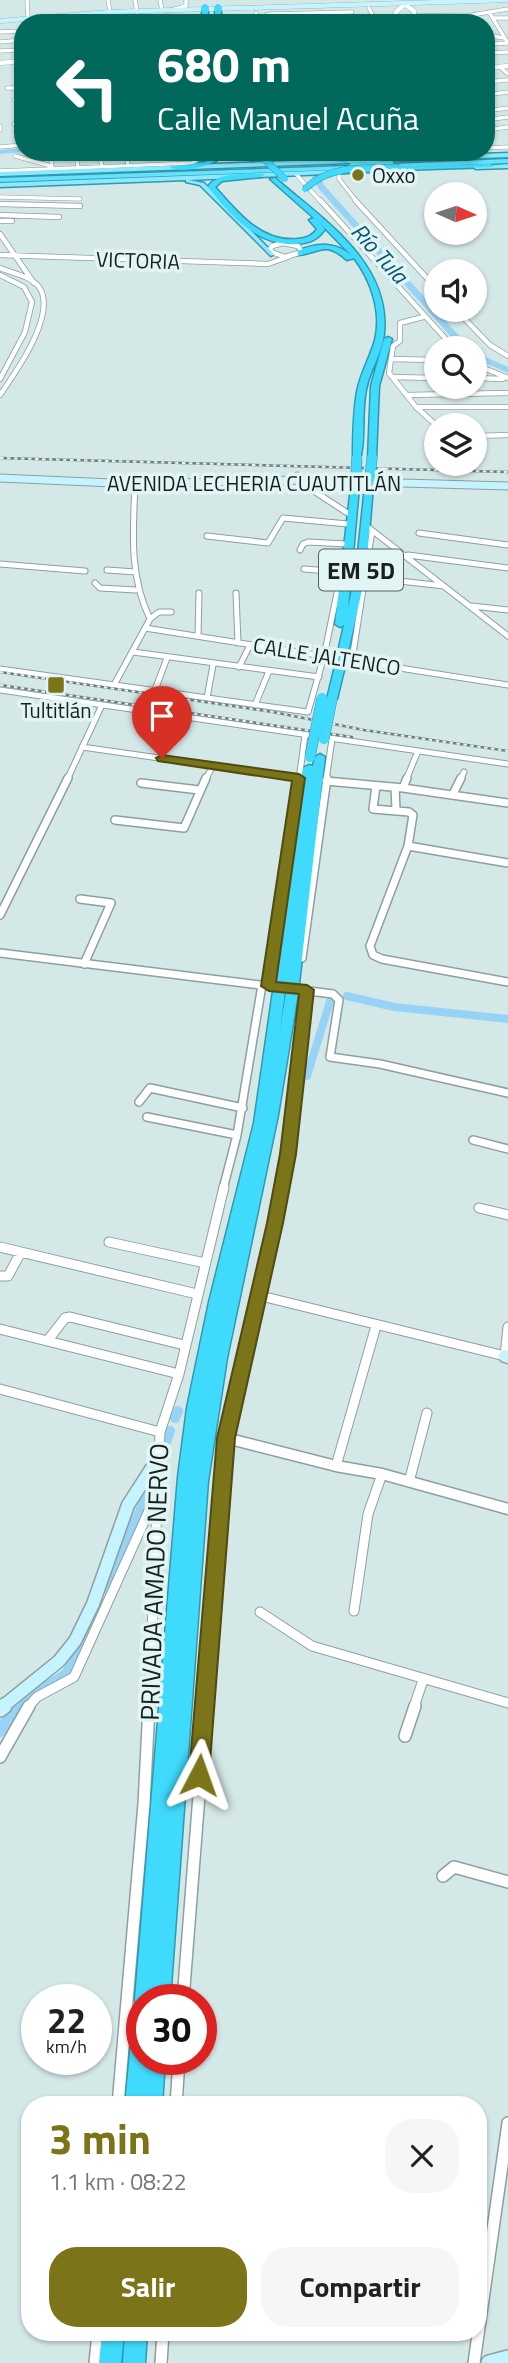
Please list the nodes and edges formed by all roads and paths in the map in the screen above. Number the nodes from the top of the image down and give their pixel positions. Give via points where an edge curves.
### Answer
1 (108, 0) edge
2 (135, 0) edge
3 (160, 0) edge
4 (239, 0) edge
5 (396, 0) edge
6 (508, 0) edge
7 (186, 3) edge
8 (337, 3) edge
9 (388, 4) junction
10 (403, 4) junction
11 (476, 5) dead end
12 (453, 6) dead end
13 (285, 7) junction
14 (369, 8) dead end
15 (397, 10) junction
16 (110, 12) junction
17 (137, 12) junction
18 (165, 12) junction
19 (352, 12) dead end
20 (336, 13) joint
21 (414, 13) junction
22 (481, 13) junction
23 (84, 14) edge
24 (270, 14) edge
25 (372, 14) edge
26 (397, 14) edge
27 (438, 14) edge
28 (460, 14) edge
29 (476, 14) edge
30 (484, 14) edge
31 (495, 22) edge
32 (5, 25) dead end
33 (508, 28) edge
34 (500, 30) junction
35 (0, 32) edge
36 (6, 32) junction
37 (14, 32) edge
38 (495, 32) edge
39 (506, 40) edge
40 (505, 65) edge
41 (508, 74) edge
42 (6, 88) dead end
43 (14, 88) edge
44 (508, 92) edge
45 (495, 93) edge
46 (499, 93) junction
47 (508, 100) edge
48 (508, 160) edge
49 (26, 161) edge
50 (30, 161) edge
51 (51, 161) edge
52 (79, 161) edge
53 (101, 161) edge
54 (127, 161) edge
55 (195, 161) edge
56 (213, 161) edge
57 (254, 161) edge
58 (266, 161) edge
59 (314, 161) edge
60 (346, 161) edge
61 (483, 161) edge
62 (128, 166) junction
63 (491, 166) junction
64 (102, 167) junction
65 (172, 167) junction
66 (331, 167) junction
67 (52, 169) junction
68 (81, 169) junction
69 (298, 169) junction
70 (31, 171) junction
71 (262, 175) junction
72 (0, 178) edge
73 (156, 179) junction
74 (283, 183) junction
75 (0, 197) edge
76 (80, 199) dead end
77 (310, 203) junction
78 (0, 204) edge
79 (79, 206) dead end
80 (0, 215) edge
81 (59, 217) dead end
82 (0, 221) edge
83 (12, 221) dead end
84 (0, 234) edge
85 (285, 243) junction
86 (301, 253) junction
87 (272, 254) junction
88 (0, 255) edge
89 (17, 256) junction
90 (288, 257) junction
91 (276, 261) junction
92 (0, 268) edge
93 (0, 275) edge
94 (424, 275) edge
95 (34, 283) junction
96 (379, 296) junction
97 (391, 312) dead end
98 (423, 317) junction
99 (468, 322) edge
100 (390, 324) dead end
101 (442, 336) edge
102 (508, 356) edge
103 (391, 359) junction
104 (424, 360) edge
105 (487, 369) edge
106 (392, 377) junction
107 (424, 378) edge
108 (487, 378) edge
109 (508, 378) edge
110 (0, 379) edge
111 (487, 393) edge
112 (508, 393) edge
113 (424, 394) edge
114 (0, 395) edge
115 (406, 395) junction
116 (437, 399) edge
117 (438, 405) junction
118 (416, 407) junction
119 (508, 407) edge
120 (424, 414) edge
121 (508, 435) edge
122 (487, 436) edge
123 (0, 472) edge
124 (0, 478) edge
125 (297, 478) junction
126 (135, 484) junction
127 (508, 484) edge
128 (348, 524) junction
129 (419, 533) dead end
130 (206, 536) dead end
131 (346, 544) junction
132 (508, 545) edge
133 (300, 550) dead end
134 (405, 554) junction
135 (0, 564) edge
136 (508, 568) edge
137 (304, 569) dead end
138 (85, 570) dead end
139 (107, 570) dead end
140 (136, 572) junction
141 (342, 572) junction
142 (364, 577) junction
143 (95, 583) dead end
144 (447, 586) junction
145 (136, 590) junction
146 (199, 593) dead end
147 (236, 593) dead end
148 (472, 606) junction
149 (508, 610) edge
150 (171, 612) dead end
151 (150, 619) junction
152 (145, 628) junction
153 (198, 636) junction
154 (508, 636) edge
155 (238, 643) junction
156 (250, 645) junction
157 (133, 652) junction
158 (167, 658) junction
159 (334, 658) junction
160 (352, 660) junction
161 (213, 665) junction
162 (239, 667) junction
163 (0, 669) edge
164 (269, 671) junction
165 (319, 677) junction
166 (114, 685) junction
167 (508, 685) edge
168 (0, 690) edge
169 (155, 690) junction
170 (207, 698) junction
171 (102, 705) junction
172 (255, 705) junction
173 (305, 735) junction
174 (332, 738) junction
175 (82, 747) junction
176 (418, 751) junction
177 (508, 764) edge
178 (213, 766) junction
179 (464, 772) dead end
180 (299, 778) junction
181 (326, 781) junction
182 (141, 783) dead end
183 (376, 786) junction
184 (399, 787) junction
185 (199, 790) junction
186 (453, 794) junction
187 (508, 803) edge
188 (396, 810) junction
189 (115, 820) dead end
190 (408, 846) junction
191 (508, 863) edge
192 (80, 900) dead end
193 (0, 915) edge
194 (0, 953) edge
195 (84, 964) junction
196 (508, 982) edge
197 (285, 987) junction
198 (508, 1093) edge
199 (139, 1102) dead end
200 (243, 1108) junction
201 (147, 1117) dead end
202 (237, 1135) junction
203 (473, 1140) dead end
204 (508, 1149) edge
205 (479, 1208) dead end
206 (508, 1215) edge
207 (109, 1242) dead end
208 (0, 1247) edge
209 (21, 1252) junction
210 (205, 1263) junction
211 (0, 1276) edge
212 (197, 1294) junction
213 (257, 1295) junction
214 (376, 1326) junction
215 (508, 1327) edge
216 (0, 1329) edge
217 (48, 1340) junction
218 (184, 1345) junction
219 (506, 1357) edge
220 (179, 1374) junction
221 (0, 1389) edge
222 (428, 1413) dead end
223 (160, 1432) junction
224 (226, 1438) junction
225 (157, 1460) junction
226 (335, 1466) junction
227 (382, 1474) junction
228 (193, 1479) junction
229 (409, 1482) junction
230 (159, 1489) junction
231 (508, 1509) edge
232 (354, 1611) dead end
233 (260, 1612) dead end
234 (423, 1680) junction
235 (508, 1703) edge
236 (0, 1709) edge
237 (405, 1736) dead end
238 (0, 1757) edge
239 (443, 1876) dead end
240 (508, 1882) edge
241 (146, 1984) edge
242 (161, 1984) edge
243 (184, 1984) edge
244 (138, 2075) edge
245 (154, 2075) edge
246 (178, 2075) edge
247 (119, 2096) edge
248 (136, 2096) edge
249 (153, 2096) edge
250 (177, 2096) edge
251 (508, 2123) edge
252 (487, 2271) edge
253 (97, 2341) edge
254 (112, 2341) edge
255 (135, 2341) edge
256 (162, 2341) edge
257 (477, 2341) edge
258 (95, 2363) edge
259 (110, 2363) edge
260 (134, 2363) edge
261 (161, 2363) edge
262 (474, 2363) edge

1 - 16 street
2 - 17 street
3 - 18 street
4 - 7 main road via 223,8 195,9
4 - 13 main road
5 - 9 street
6 - 10 main road
7 - 18 street
8 - 9 main road
8 - 13 main road
9 - 10 main road
10 - 15 street
10 - 21 street
11 - 22 street
12 - 28 street
13 - 18 main road
14 - 25 street
15 - 21 street
15 - 26 street
16 - 17 main road
16 - 23 main road
17 - 18 main road
19 - 20 street
20 - 24 street
21 - 27 street
22 - 29 street
22 - 30 street
31 - 34 street
32 - 36 street
33 - 34 street
34 - 38 street
34 - 39 street
35 - 36 street
36 - 37 street
40 - 41 street
42 - 43 street
44 - 46 street
45 - 46 street
46 - 47 street
48 - 63 main road
49 - 70 street
50 - 67 street
51 - 67 street
52 - 68 street
53 - 64 street
54 - 62 street
55 - 62 street
56 - 65 highway
57 - 74 highway, EM 5D
58 - 74 highway, EM 5D, bridge
59 - 66 highway
60 - 66 highway
61 - 66 highway
62 - 64 street
63 - 66 main road
63 - 77 highway, bridge via 336,173 316,179 305,189
64 - 68 street
65 - 68 main road
65 - 69 main road
66 - 69 main road
66 - 69 main road
66 - 94 street via 350,195
67 - 68 main road
67 - 70 main road
69 - 71 main road
69 - 72 highway
69 - 98 street
70 - 72 main road
71 - 73 main road
71 - 85 highway via 221,179 211,187 258,234
72 - 73 main road
73 - 87 main road via 202,184
74 - 77 highway, EM 5D
74 - 85 highway via 286,195 320,228 317,236
74 - 96 highway, EM 5D via 352,250
75 - 76 street
77 - 97 highway, EM 5D via 373,265
78 - 79 street
80 - 81 street
82 - 83 street
84 - 89 street
85 - 86 street via 300,247
85 - 87 street via 272,246
86 - 90 street, VICTORIA
86 - 96 highway via 320,246 342,250
87 - 90 street
87 - 91 street
88 - 89 street, VICTORIA
89 - 91 street, VICTORIA
89 - 95 street
90 - 91 street, VICTORIA
92 - 95 street
93 - 110 street via 24,287 32,302 29,323
95 - 114 street via 42,291 42,315 25,359
96 - 159 highway, EM 5D, bridge via 380,336 362,385 344,603
98 - 101 street
98 - 103 street via 400,323 400,341 393,346
99 - 102 street
100 - 159 highway, EM 5D, bridge via 375,386 361,572
103 - 104 street
103 - 106 street via 388,373
105 - 109 street
106 - 107 street
106 - 115 street
108 - 109 street
111 - 112 street
113 - 115 street
115 - 118 street
116 - 117 street
117 - 118 street
117 - 119 street
118 - 120 street
121 - 122 street
123 - 125 main road, AVENIDA LECHERIA CUAUTITLÁN
124 - 126 main road, AVENIDA LECHERIA CUAUTITLÁN
125 - 126 main road, AVENIDA LECHERIA CUAUTITLÁN
125 - 127 main road, AVENIDA LECHERIA CUAUTITLÁN
125 - 128 street via 349,514
126 - 140 street
128 - 130 street via 283,518 268,543
128 - 131 street
129 - 132 street
131 - 133 street via 308,542
131 - 141 street
134 - 136 street
134 - 142 street via 370,529
134 - 144 street
135 - 138 street
137 - 141 street
139 - 140 street
140 - 145 street
141 - 159 street
142 - 144 street
142 - 160 street
143 - 145 street via 100,588
144 - 148 street
145 - 151 street
146 - 153 street
147 - 155 street
148 - 149 street
148 - 154 street
150 - 151 street via 159,612
151 - 152 street
152 - 153 street, CALLE JALTENCO
152 - 157 street
153 - 155 street, CALLE JALTENCO
155 - 156 street, CALLE JALTENCO
156 - 159 street, CALLE JALTENCO
156 - 162 street
157 - 158 street
157 - 166 street
158 - 161 street
158 - 169 street
159 - 160 street, CALLE JALTENCO
159 - 165 street
159 - 197 highway, EM 5D, bridge via 315,757
160 - 167 street, CALLE JALTENCO
161 - 162 street
161 - 170 street
162 - 164 street
163 - 166 street
164 - 165 street
164 - 172 street
165 - 172 street via 308,712
166 - 169 street
168 - 171 street
169 - 170 street
170 - 172 street
171 - 173 street
171 - 175 street
173 - 174 street
173 - 180 street
174 - 176 street
174 - 181 street
175 - 178 street
175 - 193 street
176 - 177 street
176 - 184 street
178 - 180 street
178 - 185 street
179 - 186 street
180 - 197 street
181 - 183 street
181 - 197 street
182 - 185 street
183 - 184 street
183 - 188 street via 373,809
184 - 186 street
184 - 188 street
185 - 189 street via 184,828
186 - 187 street
188 - 190 street via 413,815
190 - 191 street
190 - 196 street via 370,946 373,955
192 - 195 street via 111,903
194 - 195 street
195 - 197 street
197 - 198 street via 338,996 330,1057
197 - 200 street, PRIVADA AMADO NERVO
197 - 213 street via 290,1142
197 - 228 highway, EM 5D via 268,1136 201,1408
199 - 200 street via 150,1088
200 - 202 street, PRIVADA AMADO NERVO
201 - 202 street
202 - 210 street, PRIVADA AMADO NERVO
203 - 204 street
205 - 206 street
207 - 210 street
208 - 209 street
209 - 211 street via 8,1276
209 - 212 street
210 - 212 street, PRIVADA AMADO NERVO
212 - 218 street, PRIVADA AMADO NERVO
213 - 214 street
213 - 224 street
214 - 219 street
214 - 226 street
215 - 219 street
216 - 217 street
217 - 218 street via 70,1317
217 - 220 street
218 - 220 street, PRIVADA AMADO NERVO
220 - 223 street, PRIVADA AMADO NERVO
221 - 223 street
222 - 229 street
223 - 225 street, PRIVADA AMADO NERVO
224 - 226 street
224 - 243 street
225 - 230 street, PRIVADA AMADO NERVO
225 - 236 main road via 137,1487 75,1641 47,1673
226 - 227 street
227 - 229 street
227 - 232 street via 368,1514
228 - 241 highway, EM 5D
228 - 242 highway, EM 5D
229 - 231 street
230 - 238 street via 74,1676 32,1701
230 - 247 street, PRIVADA AMADO NERVO via 144,1804
233 - 234 street via 312,1646
234 - 235 street
234 - 237 street
239 - 240 street via 451,1868 459,1868
244 - 248 highway
245 - 249 highway
246 - 250 street
251 - 252 street
253 - 258 street
254 - 259 highway
255 - 260 highway
256 - 261 street
257 - 262 street

